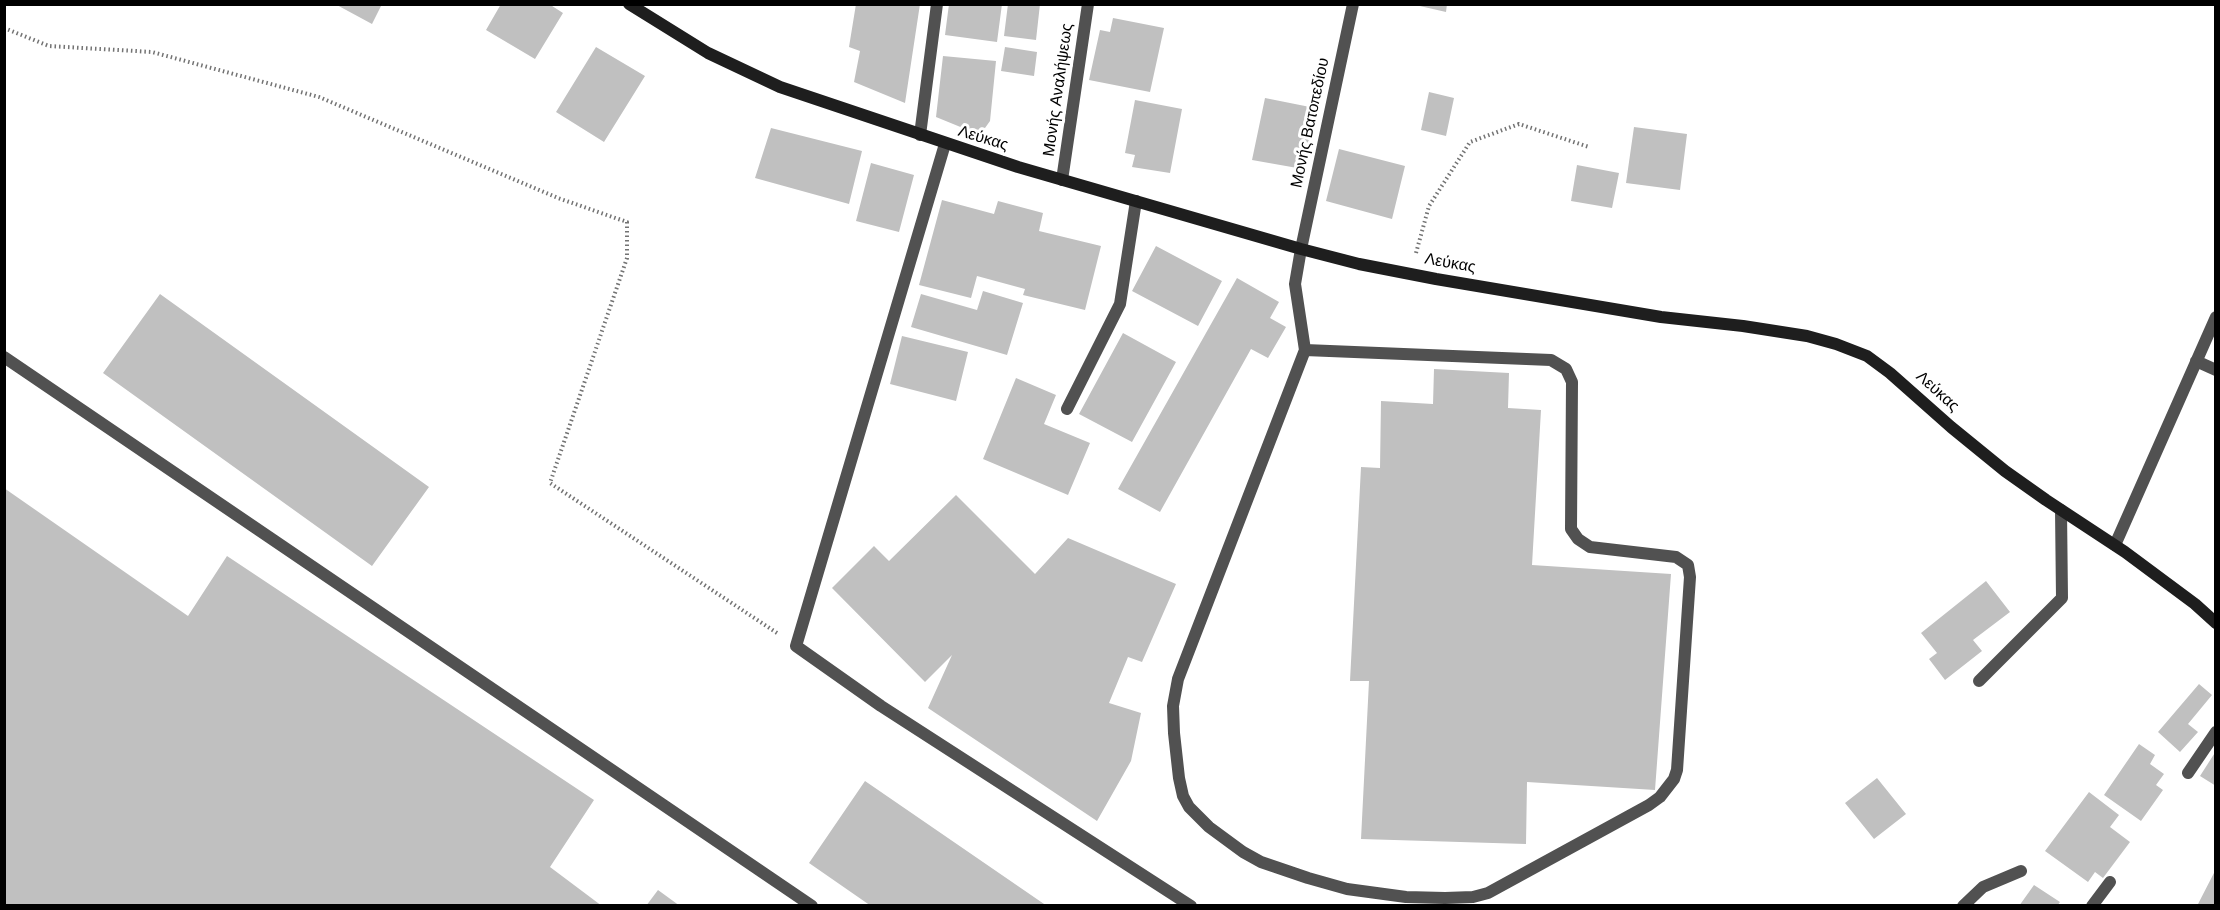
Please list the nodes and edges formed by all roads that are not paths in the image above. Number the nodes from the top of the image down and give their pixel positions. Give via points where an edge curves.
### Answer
1 (937, 4) edge
2 (1088, 4) edge
3 (1353, 4) edge
4 (633, 6) edge
5 (920, 135) junction
6 (945, 144) junction
7 (1062, 180) junction
8 (1136, 201) junction
9 (1301, 249) junction
10 (2216, 317) edge
11 (1305, 350) junction
12 (4, 357) edge
13 (2196, 361) junction
14 (2216, 370) edge
15 (1067, 409) dead end
16 (2061, 510) junction
17 (2115, 545) junction
18 (2216, 623) edge
19 (1979, 681) dead end
20 (2216, 732) edge
21 (2188, 773) dead end
22 (2021, 871) dead end
23 (2110, 882) dead end
24 (812, 906) edge
25 (1191, 906) edge
26 (1963, 906) edge
27 (2092, 906) edge

1 - 5 street
2 - 7 street, Μονής Αναλήψεως
3 - 9 street, Μονής Βατοπεδίου
4 - 5 street, Λεύκας via 708,53 780,87
5 - 6 street, Λεύκας
6 - 7 street, Λεύκας
6 - 25 street via 796,646
7 - 8 street, Λεύκας
8 - 9 street, Λεύκας
8 - 15 street via 1120,304
9 - 11 street, Μονής Βατοπεδίου via 1295,284
9 - 16 street, Λεύκας via 1410,274 1627,312 1807,336 1836,344 1867,356 1981,451
10 - 13 street
11 - 11 street via 1551,360 1566,369 1572,382 1571,529 1590,547 1676,557 1688,565 1674,779 1649,805 1488,893 1473,897 1406,897 1347,890 1308,878 1243,852 1209,827 1183,796 1174,733 1178,679
12 - 24 street
13 - 14 street
13 - 17 street
16 - 17 street, Λεύκας
16 - 19 street via 2062,598
17 - 18 street, Λεύκας
20 - 21 street
22 - 26 street via 1983,887
23 - 27 street

